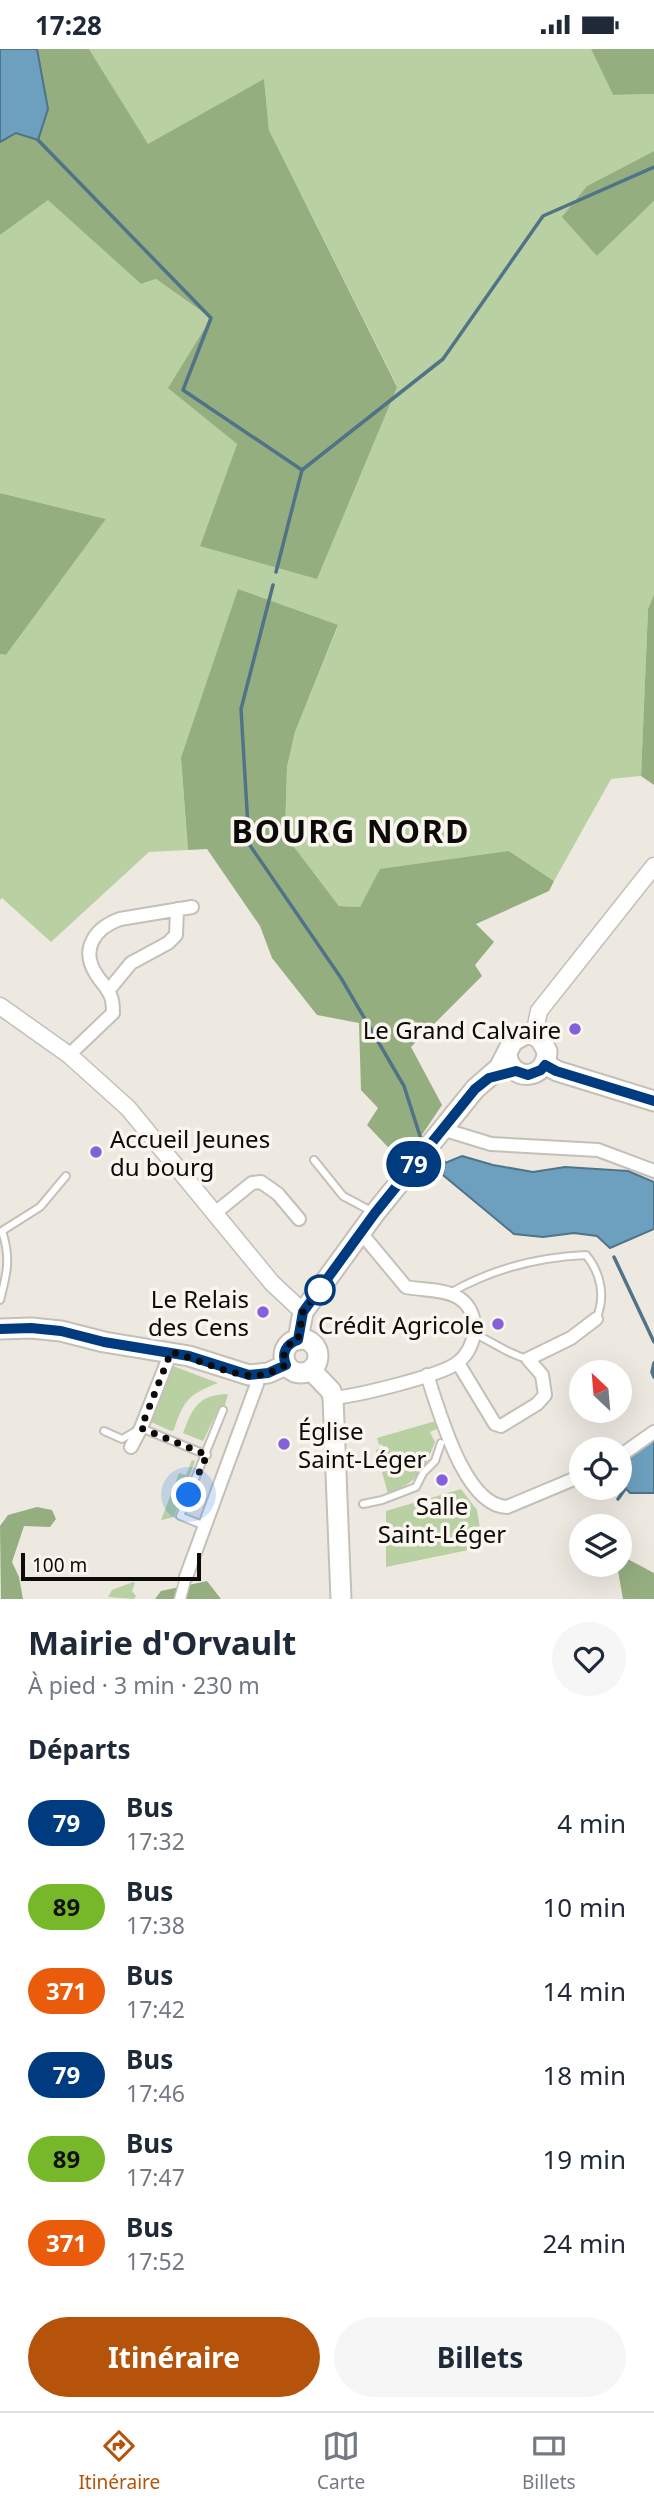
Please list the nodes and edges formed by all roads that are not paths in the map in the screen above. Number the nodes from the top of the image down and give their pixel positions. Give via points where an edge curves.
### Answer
1 (654, 866) edge
2 (192, 907) dead end
3 (177, 909) junction
4 (108, 991) junction
5 (0, 1006) edge
6 (534, 1035) junction
7 (69, 1055) junction
8 (511, 1063) junction
9 (545, 1065) junction
10 (654, 1101) edge
11 (434, 1140) junction
12 (314, 1160) dead end
13 (654, 1171) edge
14 (66, 1176) dead end
15 (215, 1213) junction
16 (375, 1213) junction
17 (299, 1219) dead end
18 (362, 1234) junction
19 (448, 1293) junction
20 (0, 1300) edge
21 (303, 1312) junction
22 (596, 1319) joint
23 (0, 1329) edge
24 (475, 1334) junction
25 (298, 1340) junction
26 (171, 1352) junction
27 (528, 1359) junction
28 (458, 1363) junction
29 (286, 1365) junction
30 (311, 1370) junction
31 (258, 1375) junction
32 (427, 1375) junction
33 (332, 1398) junction
34 (223, 1410) dead end
35 (141, 1428) junction
36 (104, 1431) dead end
37 (654, 1432) edge
38 (440, 1443) dead end
39 (131, 1447) dead end
40 (632, 1448) edge
41 (207, 1455) junction
42 (569, 1481) edge
43 (363, 1504) dead end
44 (205, 1526) junction
45 (186, 1577) joint
46 (180, 1599) edge
47 (341, 1599) edge

1 - 6 street via 540,1009
2 - 3 street
3 - 4 street via 176,935 131,964
3 - 4 street via 110,922 93,936 91,965
4 - 7 street via 113,1013
5 - 7 street
6 - 8 main road via 519,1036 508,1047
6 - 9 main road via 547,1051
7 - 15 street via 128,1108
8 - 9 main road via 528,1075
8 - 11 main road via 475,1089
9 - 10 main road
11 - 13 street via 598,1150
11 - 16 main road
12 - 16 lane via 343,1196
14 - 20 lane via 40,1207 2,1231 8,1272
15 - 17 street via 252,1183 261,1182
15 - 21 street via 272,1283
16 - 18 main road
18 - 19 street via 406,1287
18 - 21 main road
19 - 22 lane via 477,1277 538,1259 586,1255 596,1266 601,1286
19 - 24 street via 468,1308
21 - 25 main road
22 - 27 street via 571,1338
23 - 26 main road via 61,1331
24 - 27 lane via 511,1355
24 - 28 street
25 - 29 main road via 286,1349
25 - 30 main road via 310,1343 317,1353
26 - 31 main road
26 - 35 street
27 - 28 street via 542,1375 545,1395 501,1426 495,1424
28 - 32 street
29 - 30 main road via 298,1373
29 - 31 main road
30 - 33 main road
31 - 44 street
32 - 33 street
32 - 42 street via 461,1466 486,1500 507,1507
33 - 47 main road
34 - 41 lane
35 - 36 lane via 122,1439
35 - 39 street
35 - 41 lane
37 - 40 street
38 - 43 lane via 435,1461 416,1486
41 - 44 lane via 180,1516
44 - 45 street
45 - 46 street

